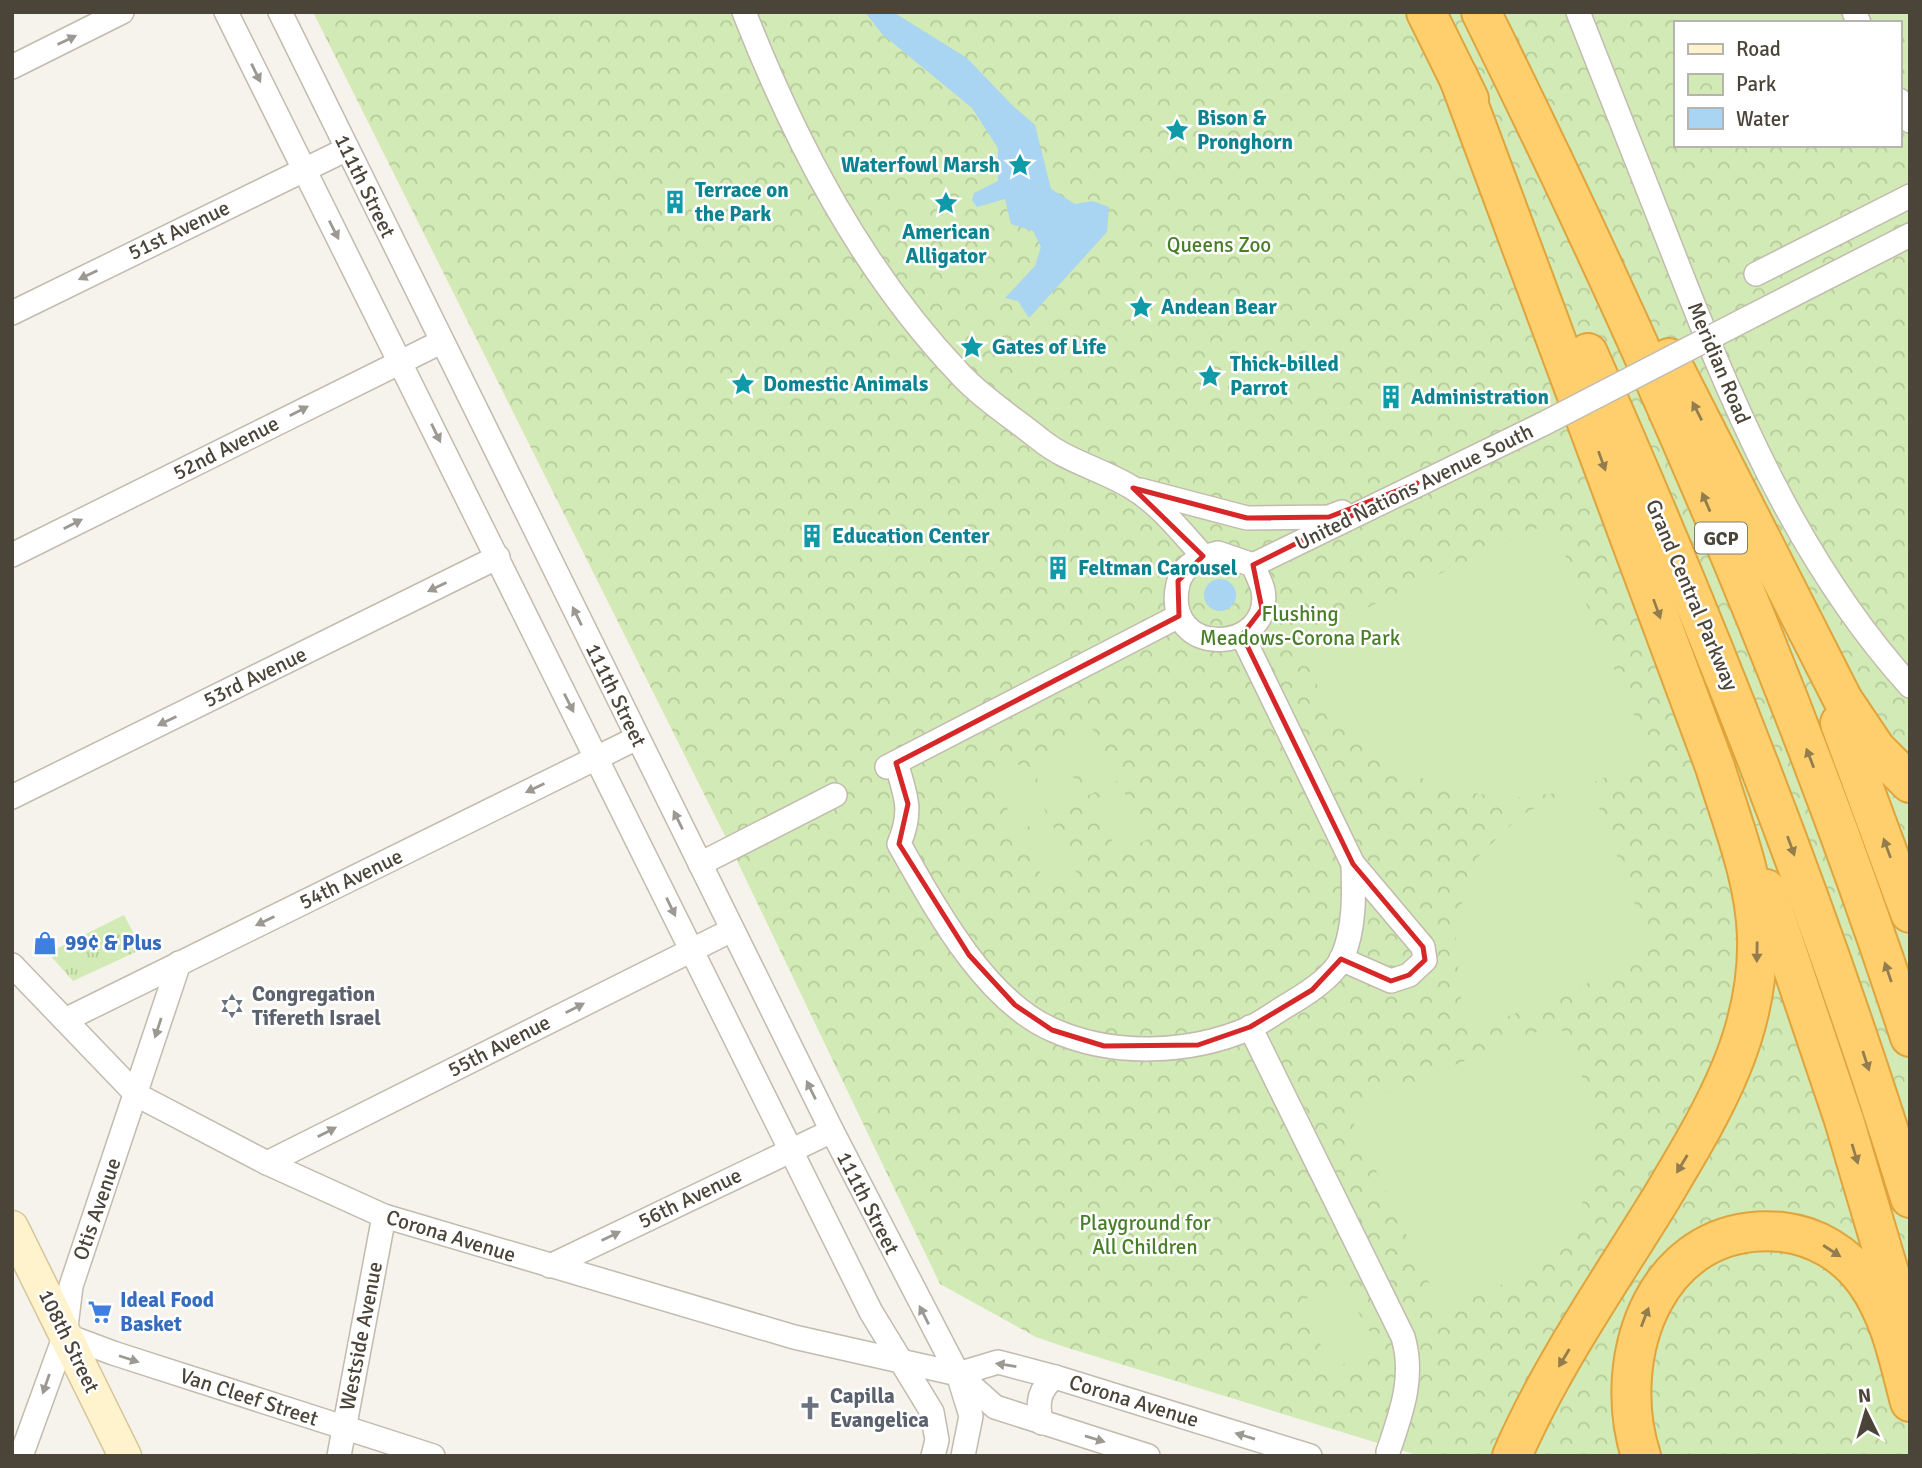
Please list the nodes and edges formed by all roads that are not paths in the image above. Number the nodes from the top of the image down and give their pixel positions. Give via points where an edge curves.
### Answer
1 (122, 12) edge
2 (226, 12) edge
3 (280, 12) edge
4 (744, 12) edge
5 (1426, 12) edge
6 (1481, 12) edge
7 (1578, 12) edge
8 (1500, 51) junction
9 (12, 67) edge
10 (1458, 76) junction
11 (1901, 102) edge
12 (1910, 121) edge
13 (347, 149) junction
14 (303, 169) junction
15 (1910, 196) edge
16 (1910, 235) edge
17 (1756, 274) dead end
18 (12, 313) edge
19 (441, 342) junction
20 (400, 361) junction
21 (1417, 483) junction
22 (1133, 488) junction
23 (12, 555) edge
24 (1203, 556) junction
25 (498, 557) junction
26 (1253, 565) junction
27 (1792, 604) junction
28 (1179, 615) junction
29 (1242, 635) junction
30 (1910, 686) edge
31 (637, 738) junction
32 (597, 757) junction
33 (1715, 767) junction
34 (1910, 783) edge
35 (835, 795) dead end
36 (12, 797) edge
37 (1353, 863) junction
38 (700, 864) junction
39 (1910, 913) edge
40 (732, 930) junction
41 (692, 949) junction
42 (1341, 960) junction
43 (179, 963) junction
44 (12, 965) edge
45 (65, 1020) junction
46 (1250, 1027) junction
47 (1910, 1037) edge
48 (136, 1095) junction
49 (832, 1131) junction
50 (791, 1149) junction
51 (267, 1163) junction
52 (1910, 1198) edge
53 (384, 1216) junction
54 (12, 1227) edge
55 (550, 1266) junction
56 (65, 1335) junction
57 (1910, 1343) edge
58 (899, 1360) junction
59 (958, 1374) junction
60 (1055, 1377) junction
61 (1910, 1402) edge
62 (1042, 1423) junction
63 (344, 1427) junction
64 (1388, 1452) dead end
65 (21, 1456) edge
66 (125, 1456) edge
67 (339, 1456) edge
68 (433, 1456) edge
69 (933, 1456) edge
70 (963, 1456) edge
71 (1148, 1456) edge
72 (1310, 1456) edge
73 (1512, 1456) edge
74 (1641, 1456) edge

9 -> 1 street
2 -> 14 street
3 - 13 street, 111th Street
4 - 22 street via 789,121 849,230 960,374 1047,445
5 - 10 highway, Grand Central Parkway / GCP
6 - 8 highway, GCP
7 - 30 street, Meridian Road via 1698,318 1755,446 1816,559 1856,619
27 -> 8 highway via 1682,381
47 -> 8 highway, GCP via 1822,789 1743,590 1623,313
10 -> 33 highway
10 -> 52 highway, Grand Central Parkway / GCP via 1597,373 1725,674 1815,909
11 - 12 street
13 - 14 street, 51st Avenue
13 - 19 street, 111th Street
14 -> 18 street, 51st Avenue
14 -> 20 street
15 - 17 street
16 - 21 street, United Nations Avenue South, bridge via 1543,424
19 - 20 street, 52nd Avenue
31 -> 19 street, 111th Street
23 -> 20 street, 52nd Avenue
20 -> 25 street
21 - 22 street via 1329,517 1247,518
21 - 26 street, United Nations Avenue South
22 - 24 street
24 - 26 street via 1218,553
24 - 28 street via 1186,568 1178,581 1175,601
25 -> 32 street
25 -> 36 street, 53rd Avenue
26 - 29 street via 1263,591 1262,609
27 - 34 highway via 1859,726 1889,765
39 -> 27 highway
28 - 29 street via 1195,634 1209,640 1227,641
28 - 46 street via 891,765 908,804 908,824 900,844 969,955 1007,1000 1052,1030 1104,1046 1156,1048 1198,1045
29 - 37 street
31 - 32 street, 54th Avenue
38 -> 31 street, 111th Street
32 -> 41 street
32 -> 43 street, 54th Avenue
33 -> 57 highway via 1751,849 1800,986
33 -> 73 highway via 1755,912 1756,977 1745,1034 1706,1124 1540,1399
35 - 38 street
37 - 42 street via 1354,900
37 - 42 street via 1423,947 1426,960 1409,975 1391,981
38 - 40 street, 111th Street
40 - 41 street, 55th Avenue
49 -> 40 street, 111th Street
41 - 50 street
51 -> 41 street, 55th Avenue
42 - 46 street via 1312,990
43 - 45 street, 54th Avenue
43 -> 48 street, Otis Avenue
44 - 45 street, Corona Avenue
45 - 48 street, Corona Avenue
46 - 64 street via 1403,1337 1409,1381
48 - 51 street, Corona Avenue
48 - 56 street, Otis Avenue via 71,1286
49 - 50 street, 56th Avenue
59 -> 49 street, 111th Street
55 -> 50 street, 56th Avenue
50 - 58 street
51 - 53 street, Corona Avenue
53 - 55 street, Corona Avenue
53 - 63 street, Westside Avenue
54 - 56 main road, 108th Street
55 - 58 street, Corona Avenue via 794,1337
56 -> 63 street, Van Cleef Street
56 -> 65 street, Otis Avenue
56 - 66 main road, 108th Street
58 - 59 street, Corona Avenue
58 - 69 street via 932,1412 937,1440
60 -> 59 street, Corona Avenue via 998,1362
59 - 62 street, Corona Avenue via 995,1407
59 - 70 street via 971,1416
60 - 62 street via 1039,1399
72 -> 60 street, Corona Avenue
74 -> 61 highway via 1630,1386 1635,1348 1649,1308 1667,1278 1698,1251 1753,1233 1809,1239 1825,1245 1853,1267 1874,1293 1888,1324
62 -> 71 street, Corona Avenue
63 - 67 street, Westside Avenue
63 - 68 street, Van Cleef Street

